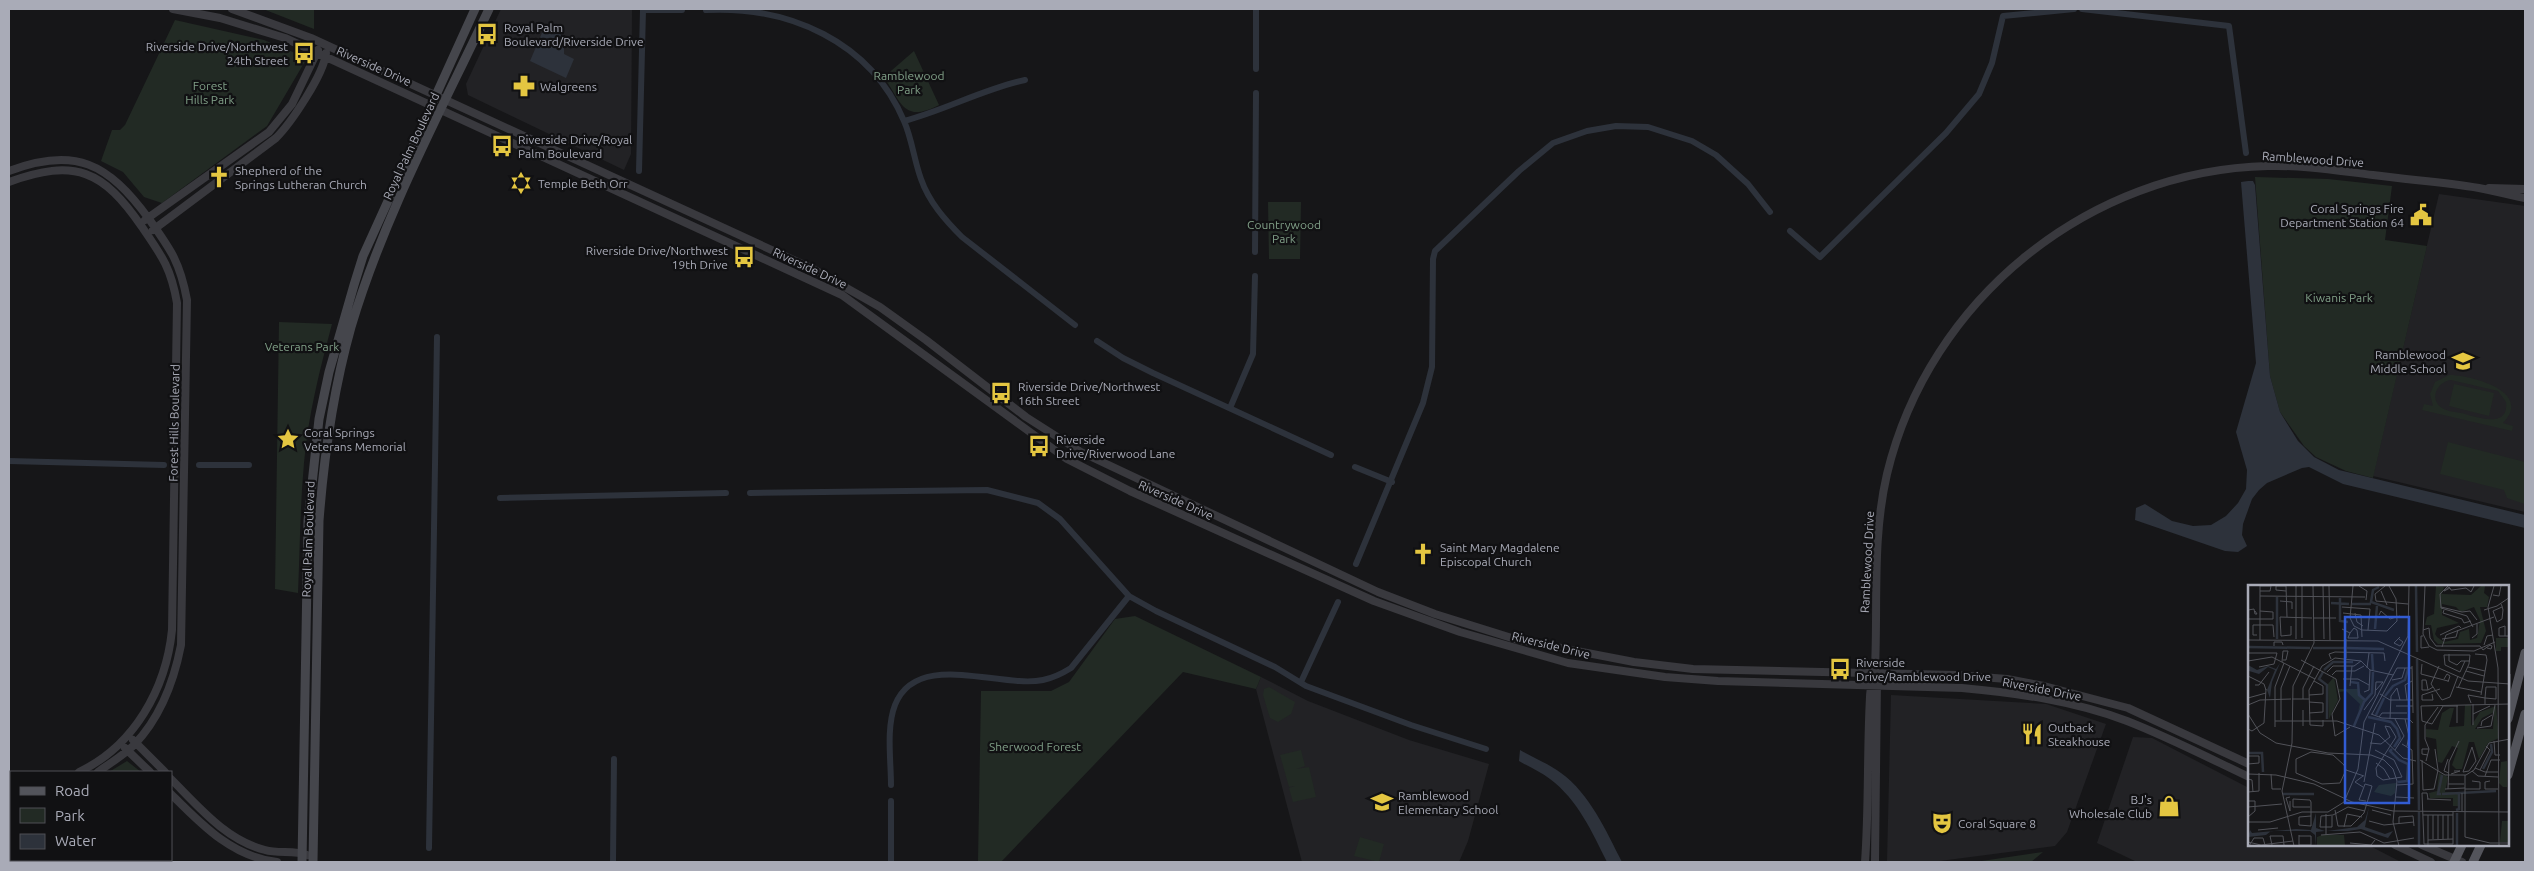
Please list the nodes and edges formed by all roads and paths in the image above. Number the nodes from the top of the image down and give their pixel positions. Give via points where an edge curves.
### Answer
1 (173, 9) edge
2 (232, 9) edge
3 (475, 9) edge
4 (489, 9) edge
5 (326, 45) junction
6 (316, 52) junction
7 (326, 57) junction
8 (437, 95) junction
9 (446, 99) junction
10 (433, 105) junction
11 (442, 109) junction
12 (9, 172) edge
13 (106, 172) junction
14 (101, 181) junction
15 (9, 182) edge
16 (2482, 188) junction
17 (2525, 190) edge
18 (2525, 198) edge
19 (148, 218) junction
20 (140, 223) junction
21 (155, 228) junction
22 (147, 234) junction
23 (184, 283) junction
24 (174, 285) junction
25 (175, 452) junction
26 (186, 452) junction
27 (307, 552) junction
28 (319, 578) junction
29 (2525, 653) edge
30 (1874, 673) junction
31 (1874, 685) junction
32 (2525, 714) edge
33 (2509, 715) edge
34 (128, 735) junction
35 (120, 743) junction
36 (136, 743) junction
37 (128, 750) junction
38 (2248, 764) edge
39 (81, 771) edge
40 (99, 771) edge
41 (149, 771) edge
42 (164, 771) edge
43 (2509, 771) edge
44 (2248, 777) edge
45 (172, 780) edge
46 (172, 795) edge
47 (2396, 846) edge
48 (2424, 846) edge
49 (2462, 846) edge
50 (2480, 846) edge
51 (307, 860) edge
52 (2457, 861) edge
53 (277, 862) edge
54 (1865, 862) edge
55 (1875, 862) edge
56 (2430, 862) edge
57 (2473, 862) edge

1 - 6 street, Riverside Drive via 256,27
2 - 5 street, Riverside Drive
3 - 8 main road, Royal Palm Boulevard
4 - 9 main road, Royal Palm Boulevard
5 - 6 street
5 - 7 street
5 - 8 street, Riverside Drive
6 - 7 street, Riverside Drive
6 - 19 street via 292,104 269,132
7 - 10 street, Riverside Drive
7 - 21 street via 301,108 286,128
8 - 9 street, Riverside Drive
8 - 10 main road, Royal Palm Boulevard
9 - 11 main road, Royal Palm Boulevard
9 - 30 street, Riverside Drive via 828,276 888,312 1026,417 1081,452 1387,595 1516,639 1634,662 1693,669
10 - 11 street, Riverside Drive
10 - 27 main road, Royal Palm Boulevard via 363,256 341,325 314,452
11 - 28 main road, Royal Palm Boulevard via 374,259 339,373 323,470
11 - 31 street, Riverside Drive via 513,145 842,295 1067,460 1374,602 1460,632 1568,663 1718,681
12 - 13 street, Forest Hills Boulevard via 34,162 57,159
13 - 14 street
13 - 19 street, Forest Hills Boulevard via 127,191
14 - 15 street, Forest Hills Boulevard via 72,170 53,170
14 - 20 street, Forest Hills Boulevard via 120,197
16 - 17 street, Ramblewood Drive
16 - 18 street, Ramblewood Drive
16 - 30 street, Ramblewood Drive via 2290,166 2228,169 2171,180 2136,191 2072,222 2035,247 1972,307 1945,342 1920,385 1900,432 1887,475 1877,540
19 - 20 street
19 - 21 street, Forest Hills Boulevard
20 - 22 street, Forest Hills Boulevard
21 - 22 street
21 - 23 street, Forest Hills Boulevard via 177,262
22 - 24 street, Forest Hills Boulevard via 163,256
23 - 24 street
23 - 26 street, Forest Hills Boulevard via 187,300
24 - 25 street, Forest Hills Boulevard via 178,303
25 - 26 street
25 - 34 street, Forest Hills Boulevard via 170,652 155,694
26 - 36 street, Forest Hills Boulevard via 181,645 165,699
27 - 28 main road via 310,566
27 - 51 main road, Royal Palm Boulevard
28 - 51 main road, Royal Palm Boulevard
29 - 33 main road
30 - 31 street, Ramblewood Drive
30 - 38 street, Riverside Drive via 1994,678 2069,692 2128,708
31 - 44 street, Riverside Drive via 2001,692 2060,703 2128,722
31 - 54 street, Ramblewood Drive
31 - 55 street, Ramblewood Drive
32 - 43 main road
34 - 35 street, Forest Hills Boulevard
34 - 36 street
35 - 37 street
35 - 39 street, Forest Hills Boulevard
36 - 37 street, Forest Hills Boulevard
36 - 42 street
37 - 40 street, Forest Hills Boulevard
37 - 41 street
45 - 51 street via 225,831 245,843
46 - 53 street via 221,841 264,861
47 - 56 street
48 - 52 street
49 - 52 main road
50 - 57 main road

